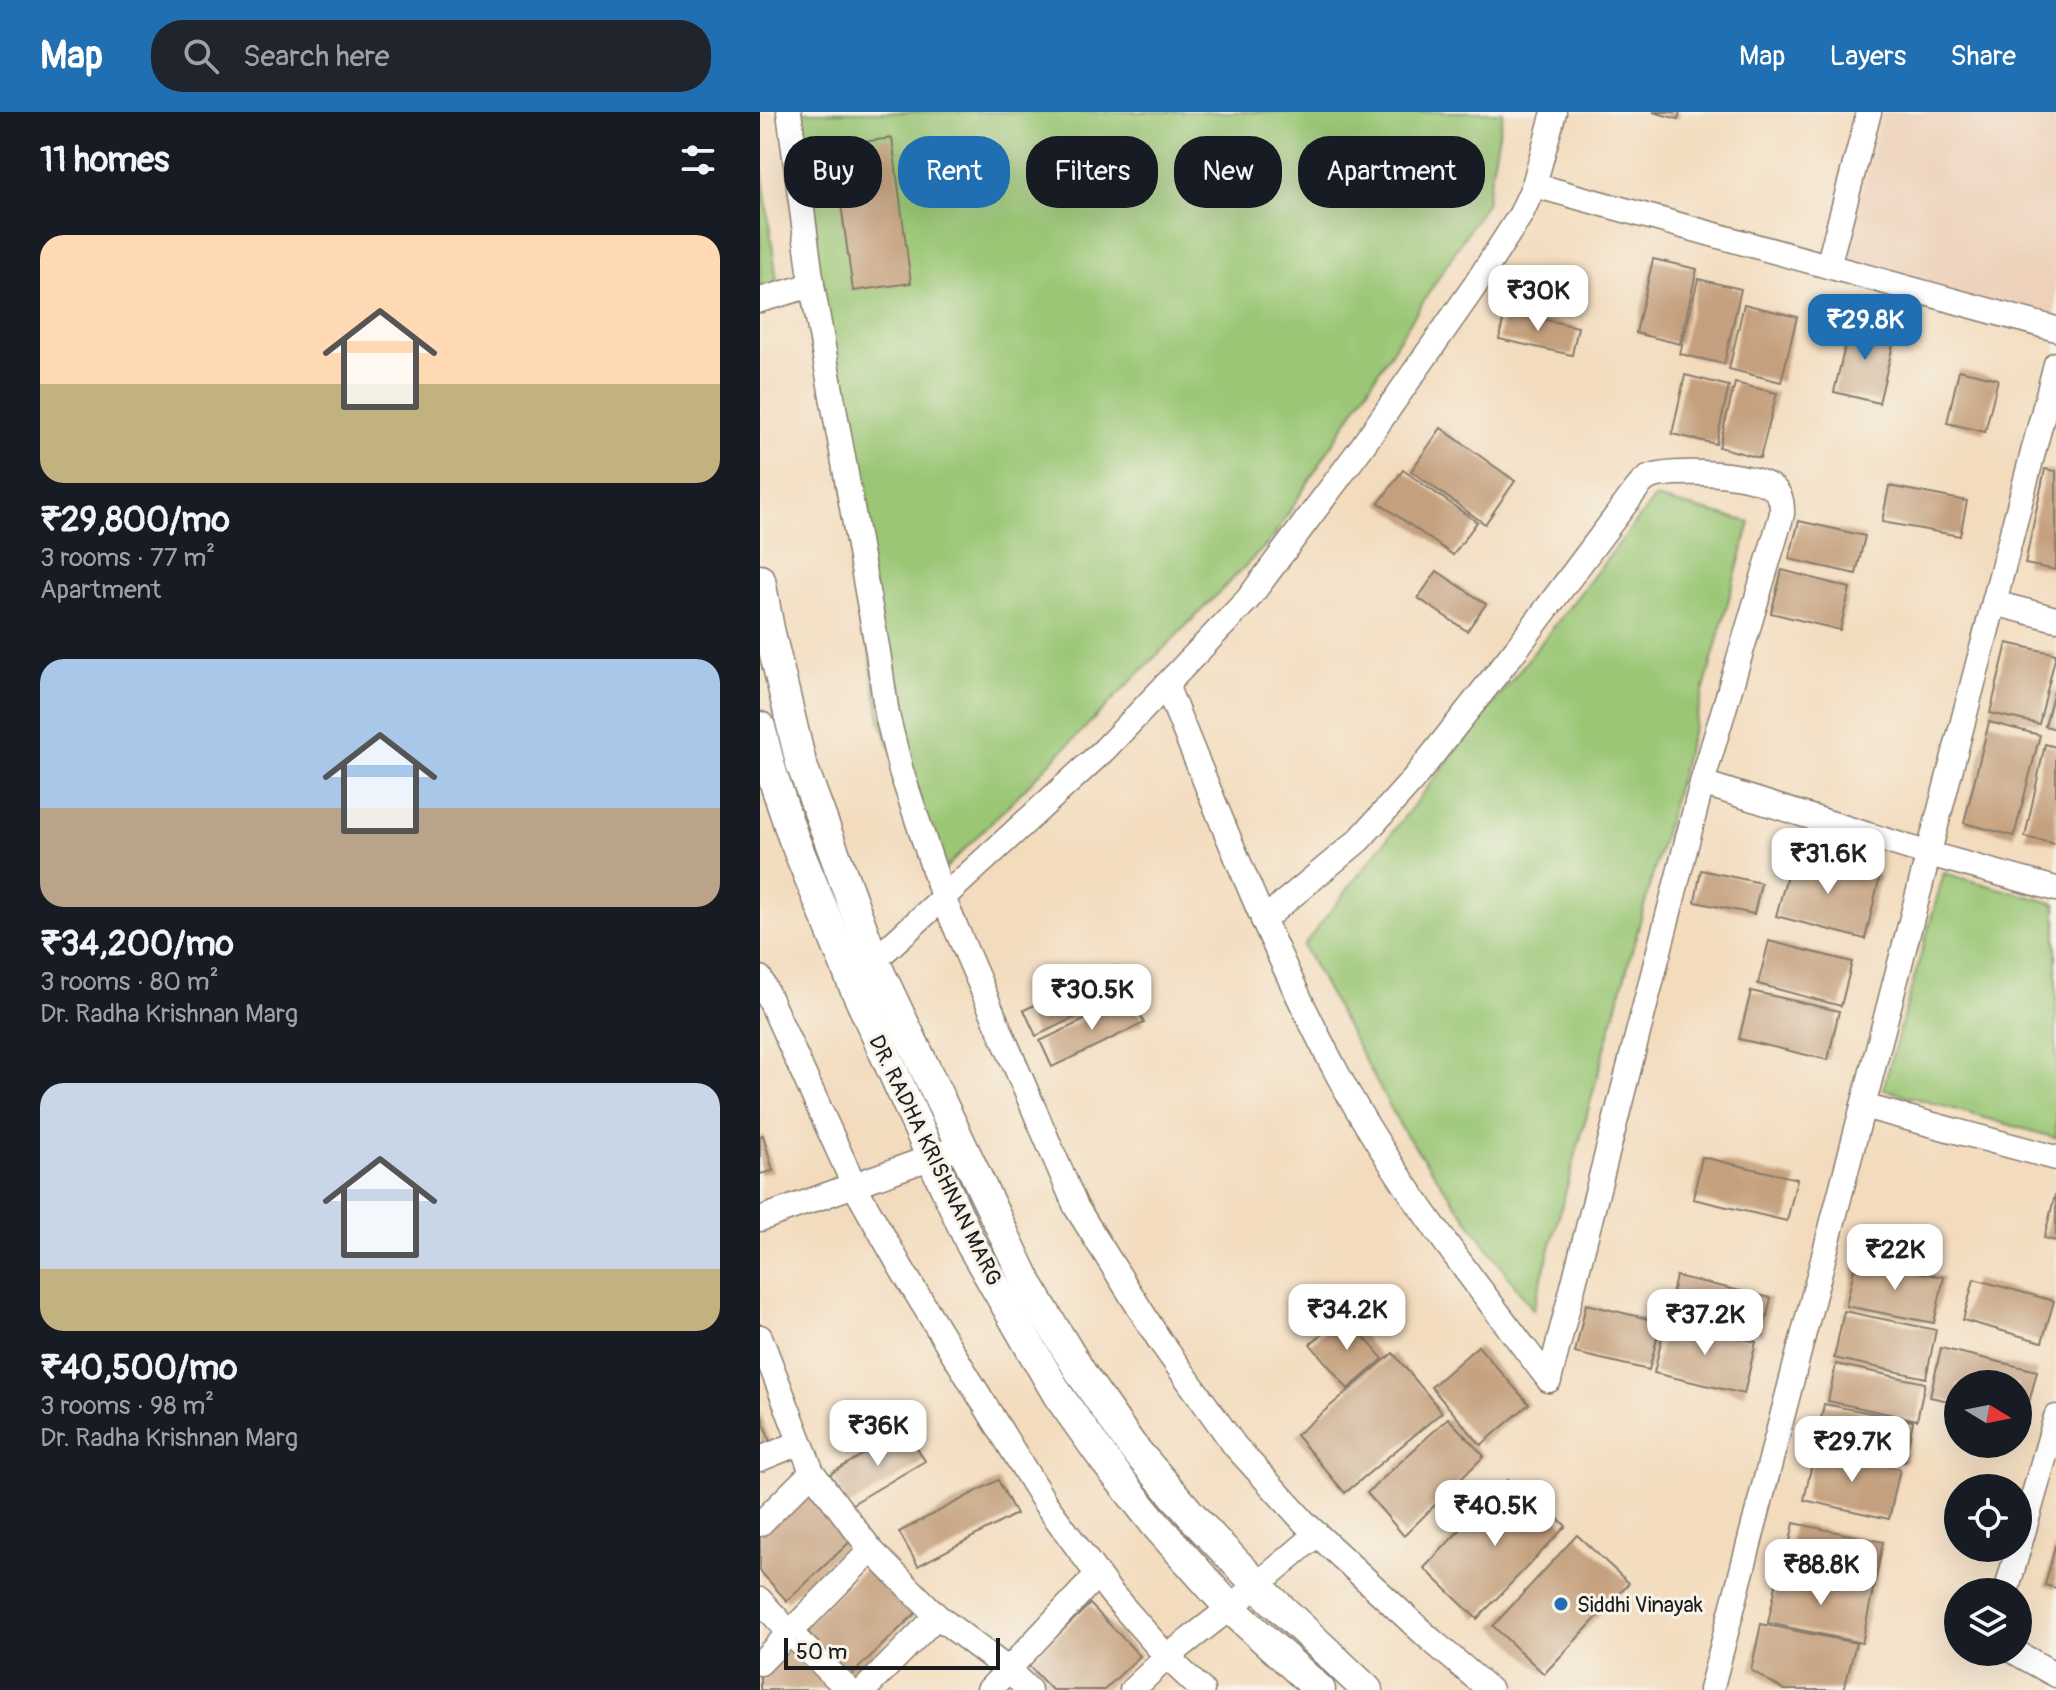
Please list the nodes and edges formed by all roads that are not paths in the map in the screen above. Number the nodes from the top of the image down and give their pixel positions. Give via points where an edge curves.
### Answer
1 (789, 112) edge
2 (1554, 112) edge
3 (1869, 112) edge
4 (1534, 185) junction
5 (1828, 266) junction
6 (812, 285) junction
7 (760, 300) edge
8 (2056, 329) edge
9 (2056, 364) edge
10 (760, 580) edge
11 (1994, 603) junction
12 (2056, 619) edge
13 (1166, 685) junction
14 (760, 727) edge
15 (1702, 783) junction
16 (1929, 854) junction
17 (2056, 889) edge
18 (944, 900) junction
19 (1263, 920) junction
20 (874, 961) junction
21 (760, 978) edge
22 (1863, 1106) junction
23 (961, 1146) junction
24 (932, 1158) junction
25 (2056, 1158) edge
26 (855, 1187) junction
27 (760, 1219) edge
28 (762, 1350) edge
29 (2056, 1417) edge
30 (799, 1443) junction
31 (760, 1459) edge
32 (812, 1472) junction
33 (760, 1524) edge
34 (1317, 1534) junction
35 (871, 1550) junction
36 (1097, 1575) junction
37 (2010, 1578) edge
38 (1256, 1584) junction
39 (760, 1600) edge
40 (1230, 1608) junction
41 (937, 1616) junction
42 (790, 1633) junction
43 (1167, 1657) junction
44 (2032, 1662) edge
45 (760, 1663) edge
46 (1007, 1669) junction
47 (2056, 1675) edge
48 (849, 1690) edge
49 (864, 1690) edge
50 (989, 1690) edge
51 (1029, 1690) edge
52 (1132, 1690) edge
53 (1202, 1690) edge
54 (1320, 1690) edge
55 (1367, 1690) edge
56 (1490, 1690) edge
57 (1711, 1690) edge

1 - 6 street
2 - 4 street
3 - 5 street
4 - 5 street
4 - 13 street via 1474,287 1361,448 1248,599
5 - 8 street
6 - 7 street
6 - 18 street via 887,715
9 - 11 street
10 - 20 street via 801,763
11 - 12 street
11 - 16 street
13 - 18 street
13 - 19 street
14 - 24 street, DR. RADHA KRISHNAN MARG via 793,837
15 - 16 street
15 - 19 street via 1782,501 1775,489 1759,481 1679,473 1647,478 1411,782 1359,840
15 - 19 street via 1549,1380 1451,1252 1377,1141
16 - 17 street
16 - 22 street
18 - 20 street
18 - 34 street via 1076,1207 1160,1341 1235,1446
20 - 23 street
21 - 26 street
22 - 25 street
22 - 57 street
23 - 24 street
23 - 38 street via 1028,1285 1091,1388 1131,1445
24 - 26 street
24 - 40 street, DR. RADHA KRISHNAN MARG via 971,1244 1058,1395 1105,1461
26 - 27 street
26 - 36 street via 1045,1503
28 - 30 street
29 - 37 street
30 - 31 street
30 - 32 street
32 - 33 street
32 - 35 street
34 - 38 street
34 - 56 street
35 - 41 street
35 - 42 street
36 - 43 street
36 - 46 street
38 - 40 street
38 - 55 street
39 - 42 street
40 - 43 street
40 - 54 street, DR. RADHA KRISHNAN MARG
41 - 46 street
41 - 49 street
42 - 45 street
42 - 48 street
43 - 52 street
43 - 53 street
44 - 47 street
46 - 50 street
46 - 51 street

